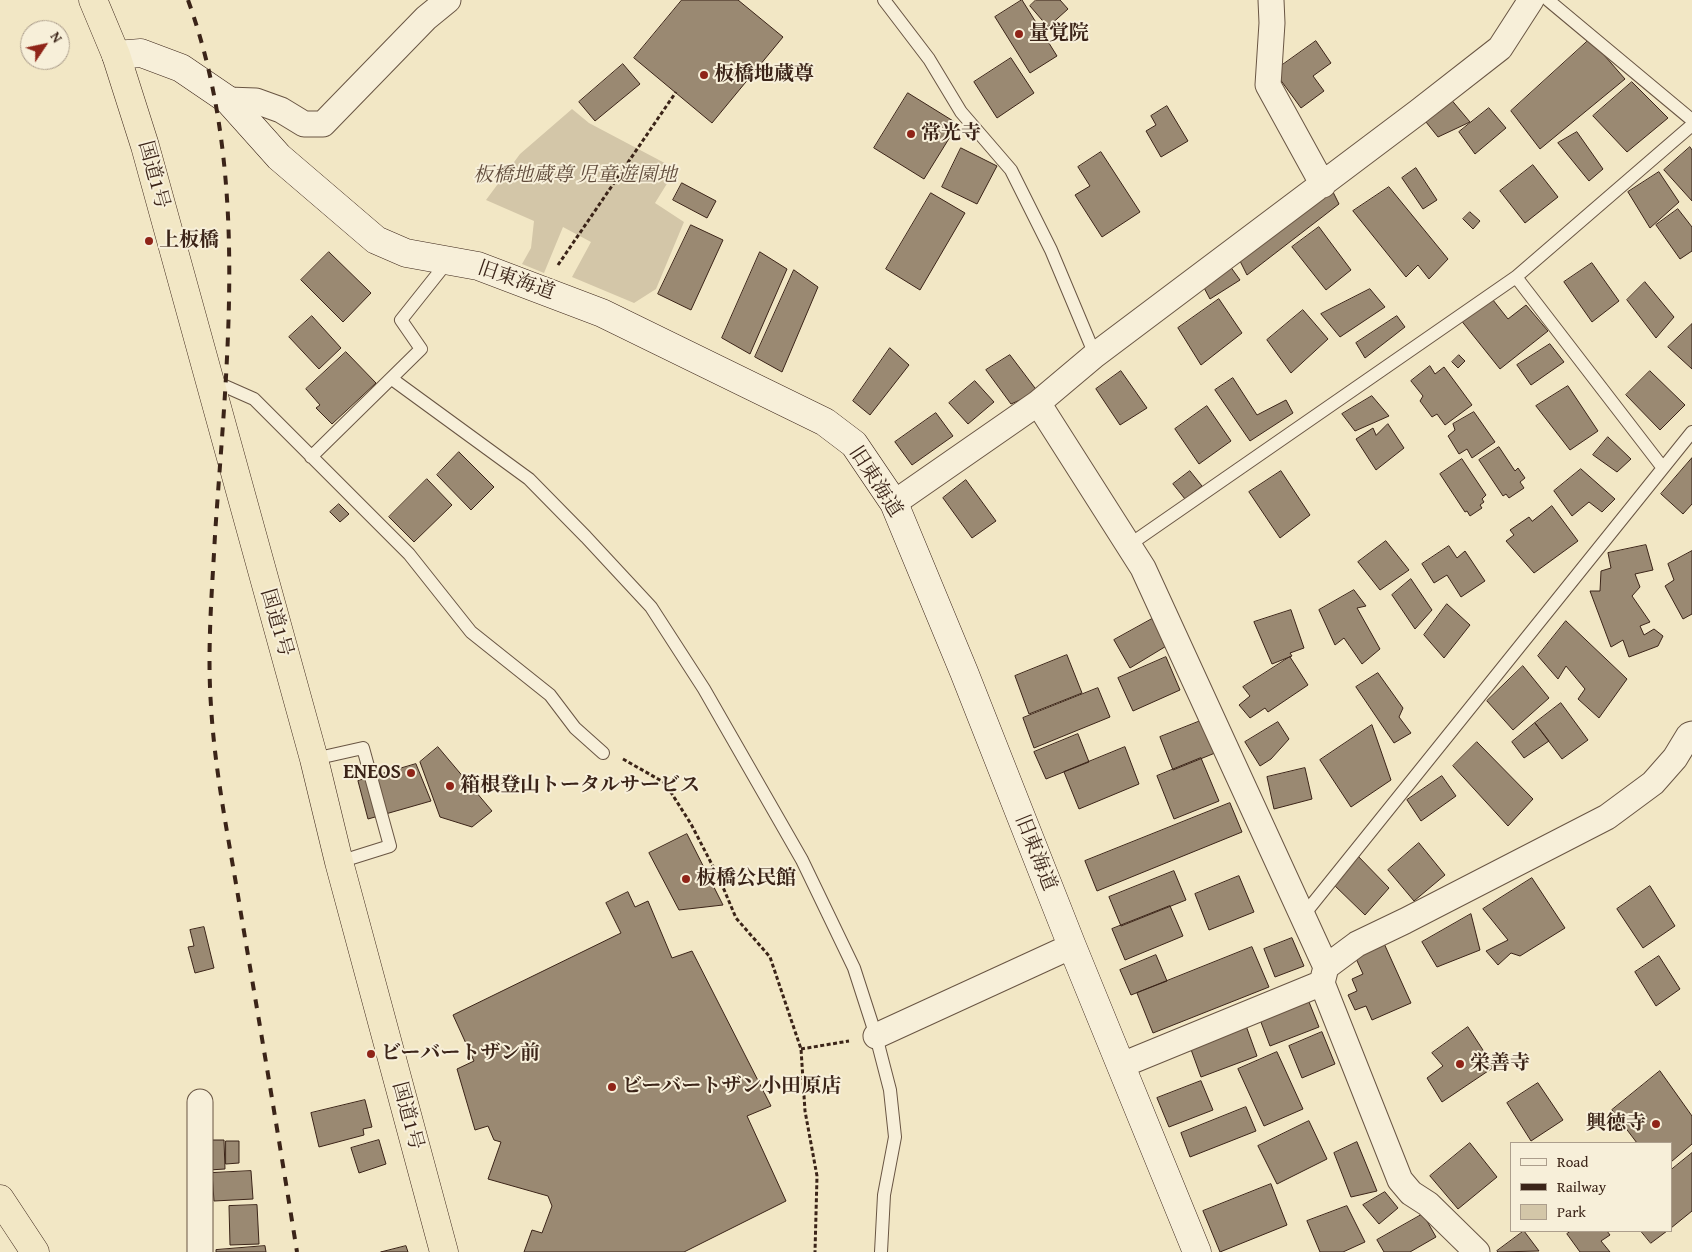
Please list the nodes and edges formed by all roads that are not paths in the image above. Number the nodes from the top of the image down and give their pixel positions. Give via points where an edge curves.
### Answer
1 (93, 0) edge
2 (448, 0) edge
3 (884, 0) edge
4 (1271, 0) edge
5 (1531, 0) edge
6 (1548, 0) edge
7 (116, 55) junction
8 (228, 100) junction
9 (1692, 120) edge
10 (1692, 125) edge
11 (1323, 185) junction
12 (448, 261) junction
13 (1516, 277) junction
14 (1095, 355) junction
15 (208, 379) junction
16 (392, 379) junction
17 (1038, 403) junction
18 (1692, 432) edge
19 (311, 457) junction
20 (1663, 468) junction
21 (894, 503) junction
22 (1129, 545) junction
23 (1692, 734) edge
24 (602, 753) road end
25 (314, 758) junction
26 (339, 862) junction
27 (1302, 917) junction
28 (1072, 946) junction
29 (1324, 975) junction
30 (876, 1036) junction
31 (1122, 1065) junction
32 (200, 1102) dead end
33 (0, 1199) edge
34 (35, 1252) edge
35 (200, 1252) edge
36 (444, 1252) edge
37 (881, 1252) edge
38 (1197, 1252) edge
39 (1477, 1252) edge

1 - 7 highway, 国道1号
2 - 8 street via 426,18 323,124 304,124 256,101
3 - 14 lane via 929,59 961,112 1011,170 1051,250
4 - 11 street via 1268,85
5 - 11 street via 1500,48
6 - 9 lane
7 - 8 street, 旧東海道 via 141,53 181,68
7 - 15 highway, 国道1号 via 143,139
8 - 12 street, 旧東海道 via 279,157 376,240 406,254
10 - 13 lane
11 - 14 street
12 - 16 lane via 401,320 421,349
12 - 21 street, 旧東海道 via 478,266 602,312 825,422 854,444
13 - 20 lane
13 - 22 lane
14 - 17 street
15 - 19 lane via 254,400
15 - 25 highway, 国道1号
16 - 19 lane
16 - 30 lane via 529,479 651,608 704,689 802,860 854,968
17 - 21 street
17 - 22 street
18 - 20 lane
19 - 24 lane via 409,554 471,632 550,696 575,728
20 - 27 lane
21 - 28 street, 旧東海道
22 - 27 street via 1143,568
23 - 29 street via 1653,782 1607,816 1357,944
25 - 26 highway, 国道1号
25 - 26 lane via 363,748 390,846
26 - 36 highway, 国道1号
27 - 29 street
28 - 30 street
28 - 31 street, 旧東海道
29 - 31 street
29 - 39 street via 1400,1180
30 - 37 lane via 890,1090 895,1137 884,1195
31 - 38 street, 旧東海道
32 - 35 street
33 - 34 highway

